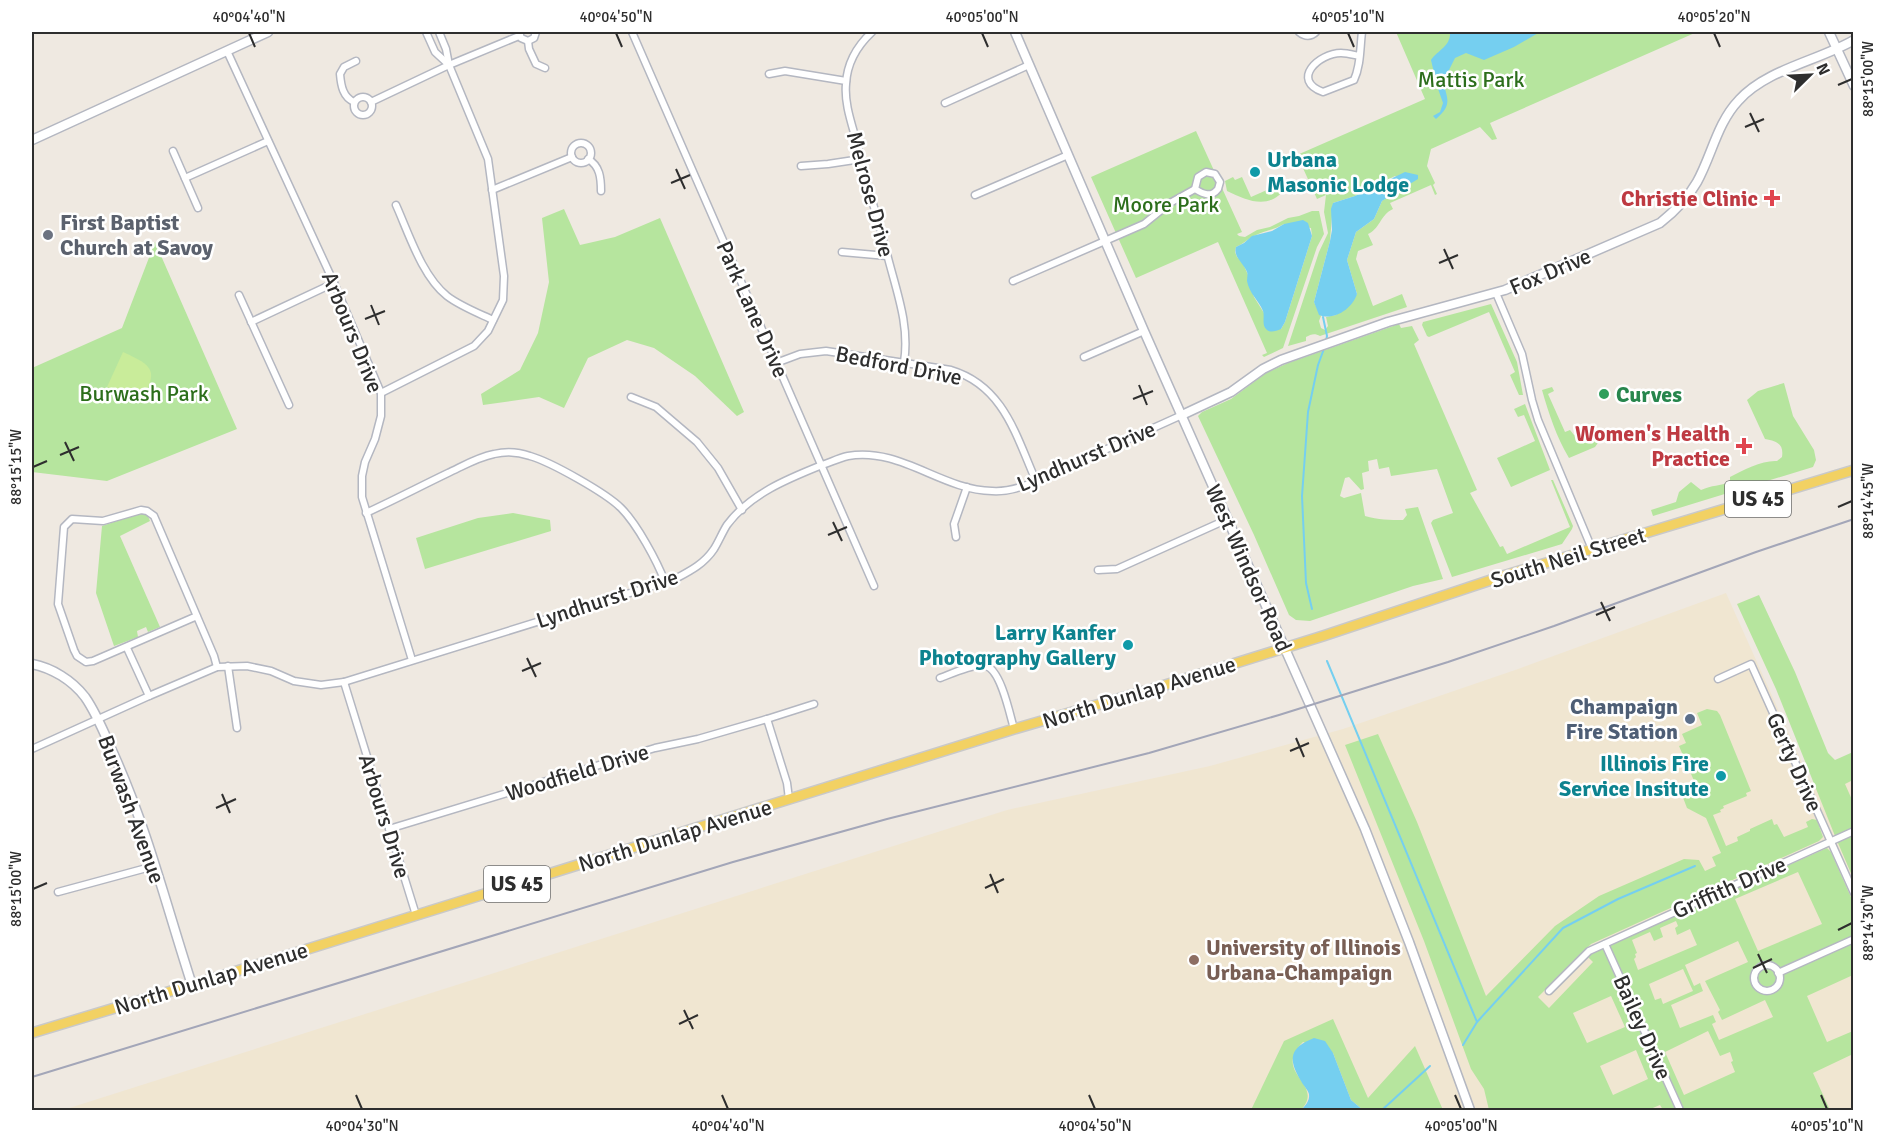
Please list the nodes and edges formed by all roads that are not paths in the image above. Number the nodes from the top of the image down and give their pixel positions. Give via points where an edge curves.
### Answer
1 (268, 32) edge
2 (426, 32) edge
3 (439, 32) edge
4 (536, 32) edge
5 (635, 32) edge
6 (872, 32) edge
7 (1015, 32) edge
8 (1299, 32) edge
9 (1316, 32) edge
10 (1362, 32) edge
11 (1829, 32) edge
12 (519, 34) edge
13 (1854, 40) edge
14 (528, 41) junction
15 (1837, 48) junction
16 (227, 51) junction
17 (1359, 56) junction
18 (356, 61) dead end
19 (1029, 65) junction
20 (449, 66) junction
21 (545, 68) dead end
22 (769, 74) dead end
23 (846, 81) junction
24 (1854, 86) edge
25 (354, 102) junction
26 (371, 102) junction
27 (945, 103) dead end
28 (32, 140) edge
29 (268, 141) junction
30 (173, 151) dead end
31 (1068, 154) junction
32 (572, 157) junction
33 (588, 159) junction
34 (861, 159) junction
35 (801, 166) dead end
36 (185, 178) junction
37 (1195, 189) dead end
38 (492, 190) junction
39 (601, 190) dead end
40 (975, 195) dead end
41 (396, 205) dead end
42 (198, 208) dead end
43 (1106, 241) junction
44 (842, 252) dead end
45 (887, 256) junction
46 (1014, 281) dead end
47 (334, 283) junction
48 (1496, 293) junction
49 (239, 295) dead end
50 (493, 321) junction
51 (251, 322) junction
52 (1144, 330) junction
53 (1084, 357) dead end
54 (904, 362) junction
55 (776, 363) junction
56 (381, 393) junction
57 (632, 397) dead end
58 (289, 405) dead end
59 (1182, 415) junction
60 (821, 466) junction
61 (1854, 470) edge
62 (1036, 481) junction
63 (967, 487) junction
64 (742, 510) junction
65 (366, 513) junction
66 (1228, 519) junction
67 (956, 537) dead end
68 (1592, 549) junction
69 (1098, 570) dead end
70 (665, 582) junction
71 (874, 586) dead end
72 (198, 616) junction
73 (127, 648) junction
74 (1284, 648) junction
75 (411, 660) junction
76 (32, 664) edge
77 (228, 666) junction
78 (217, 667) junction
79 (940, 678) dead end
80 (1718, 679) dead end
81 (344, 682) junction
82 (149, 696) junction
83 (814, 704) dead end
84 (767, 718) junction
85 (97, 719) junction
86 (237, 728) dead end
87 (1014, 729) junction
88 (32, 749) edge
89 (789, 799) junction
90 (389, 829) junction
91 (1854, 831) edge
92 (1831, 841) junction
93 (154, 866) junction
94 (58, 892) dead end
95 (1854, 893) edge
96 (416, 915) junction
97 (1854, 939) edge
98 (1605, 944) junction
99 (1778, 973) junction
100 (192, 985) junction
101 (1549, 991) dead end
102 (32, 1033) edge
103 (1470, 1110) edge
104 (1680, 1110) edge

1 - 16 main road
2 - 20 street via 435,51
3 - 20 street
4 - 14 street
5 - 55 street, Park Lane Drive
6 - 23 street, Melrose Drive via 856,50
7 - 19 main road, West Windsor Road
8 - 9 street via 1307,36
10 - 17 street
11 - 15 main road
12 - 14 street
12 - 20 street
13 - 15 main road, Fox Drive
14 - 21 street via 536,64
15 - 24 main road
15 - 48 main road, Fox Drive via 1746,93 1723,121 1691,193 1660,222
16 - 28 main road
16 - 29 street, Arbours Drive
17 - 17 street via 1354,80 1323,92 1310,83 1308,74 1318,61 1340,52
18 - 25 street via 340,74 344,93
19 - 27 street
19 - 31 main road, West Windsor Road
20 - 26 street
20 - 38 street via 486,152
22 - 23 street via 784,71
23 - 34 street, Melrose Drive via 846,101
25 - 26 street via 363,97
25 - 26 street via 355,111 362,115 369,112
29 - 36 street
29 - 47 street, Arbours Drive
30 - 36 street
31 - 40 street
31 - 43 main road, West Windsor Road
32 - 33 street via 580,163
32 - 33 street via 574,146 583,143 590,150
32 - 38 street
33 - 39 street via 600,173
34 - 35 street
34 - 45 street, Melrose Drive
36 - 42 street
37 - 43 street via 1144,224
38 - 50 street via 504,276 503,300
41 - 50 street via 438,287
43 - 46 street
43 - 52 main road, West Windsor Road
44 - 45 street
45 - 54 street, Melrose Drive via 906,330
47 - 51 street
47 - 56 street, Arbours Drive
48 - 59 main road, Fox Drive via 1388,322 1281,360 1231,392
48 - 68 street via 1522,354 1538,420
49 - 51 street
50 - 56 street via 474,346
51 - 58 street
52 - 53 street
52 - 59 main road, West Windsor Road
54 - 55 street, Bedford Drive via 826,351 800,354
54 - 62 street, Bedford Drive via 961,373 986,389 1003,409
55 - 60 street, Park Lane Drive
56 - 65 street, Arbours Drive via 378,428 362,476
57 - 64 street via 656,407 697,442 718,468
59 - 62 street, Lyndhurst Drive
59 - 66 main road, West Windsor Road
60 - 63 street, Lyndhurst Drive via 846,456 877,455
60 - 64 street, Lyndhurst Drive via 762,493
60 - 71 street, Park Lane Drive
61 - 68 main road, South Neil Street / US 45
62 - 63 street, Lyndhurst Drive via 995,492
63 - 67 street via 954,524
64 - 70 street, Lyndhurst Drive via 700,566
65 - 70 street via 493,454 528,455 601,493 622,509
65 - 75 street, Arbours Drive
66 - 69 street via 1117,569
66 - 74 main road, West Windsor Road
68 - 74 main road, South Neil Street / US 45
70 - 75 street, Lyndhurst Drive
72 - 73 street
72 - 73 street via 151,513 141,510 103,521 72,519 64,527 57,598 74,650 89,662
72 - 78 street
73 - 82 street
74 - 87 main road, North Dunlap Avenue / US 45
74 - 103 main road, West Windsor Road via 1365,829
75 - 81 street, Lyndhurst Drive
76 - 85 main road, Burwash Avenue via 69,681
77 - 78 street, Lyndhurst Drive
77 - 81 street, Lyndhurst Drive via 261,668 306,683
77 - 86 street
78 - 82 street, Lyndhurst Drive
79 - 87 street via 978,666 993,670
80 - 92 street, Gerty Drive via 1751,664
81 - 90 street, Arbours Drive
82 - 85 street, Lyndhurst Drive
83 - 84 street, Woodfield Drive
84 - 89 street
84 - 90 street, Woodfield Drive
85 - 88 street, Lyndhurst Drive
85 - 93 main road, Burwash Avenue via 132,799
87 - 89 main road, North Dunlap Avenue / US 45
89 - 96 main road, North Dunlap Avenue / US 45
90 - 96 street, Arbours Drive
91 - 92 street, Griffith Drive
92 - 95 street, Gerty Drive
92 - 98 street, Griffith Drive
93 - 94 street
93 - 100 main road, Burwash Avenue
96 - 100 main road, North Dunlap Avenue / US 45
97 - 99 street
98 - 101 street, Griffith Drive via 1583,956
98 - 104 street, Bailey Drive
99 - 99 street via 1772,966 1764,965 1755,973 1754,981 1759,988 1771,990 1779,981
100 - 102 main road, North Dunlap Avenue / US 45

